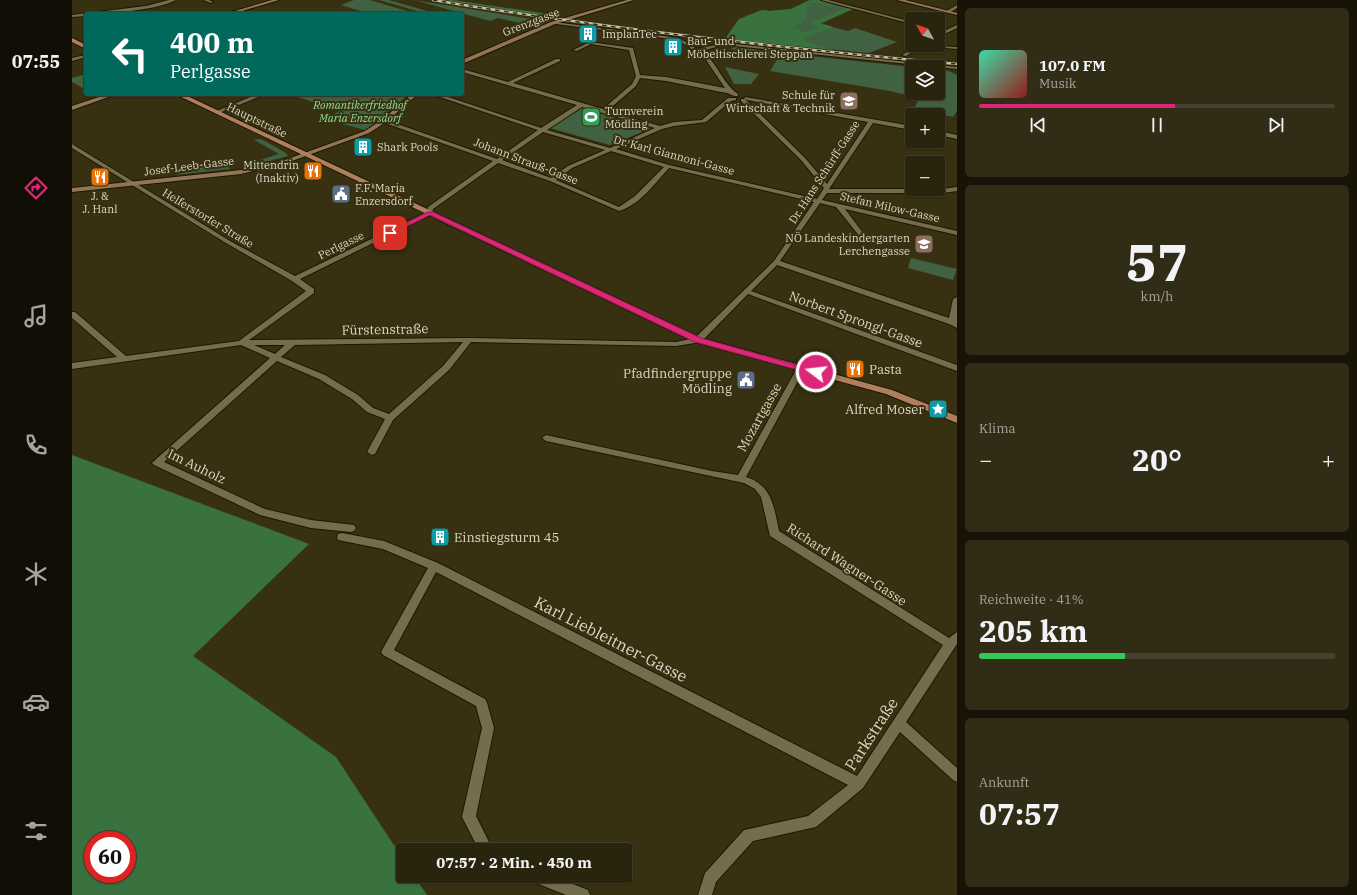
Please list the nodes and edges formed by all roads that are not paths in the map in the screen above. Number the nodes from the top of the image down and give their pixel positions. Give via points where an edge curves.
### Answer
1 (174, 0) edge
2 (205, 0) edge
3 (277, 0) edge
4 (629, 0) edge
5 (823, 0) edge
6 (899, 0) edge
7 (211, 2) dead end
8 (957, 6) edge
9 (105, 12) edge
10 (235, 12) edge
11 (947, 12) junction
12 (957, 14) edge
13 (84, 15) edge
14 (72, 16) edge
15 (905, 21) edge
16 (556, 22) junction
17 (957, 26) edge
18 (946, 32) edge
19 (72, 40) edge
20 (84, 46) edge
21 (945, 47) edge
22 (957, 48) edge
23 (575, 50) dead end
24 (697, 50) junction
25 (909, 52) edge
26 (905, 54) dead end
27 (84, 57) edge
28 (72, 60) edge
29 (558, 60) dead end
30 (464, 61) edge
31 (957, 68) edge
32 (464, 71) edge
33 (638, 76) junction
34 (510, 83) junction
35 (729, 90) junction
36 (108, 96) edge
37 (182, 96) edge
38 (258, 96) edge
39 (413, 96) edge
40 (440, 96) edge
41 (735, 97) junction
42 (745, 99) junction
43 (581, 105) junction
44 (72, 108) edge
45 (604, 111) junction
46 (217, 112) junction
47 (384, 121) junction
48 (871, 121) junction
49 (905, 127) edge
50 (660, 128) junction
51 (542, 130) junction
52 (945, 134) edge
53 (957, 137) edge
54 (72, 146) edge
55 (610, 149) junction
56 (306, 155) junction
57 (498, 160) junction
58 (668, 166) junction
59 (552, 180) junction
60 (133, 184) junction
61 (825, 189) junction
62 (957, 189) edge
63 (72, 190) edge
64 (818, 201) junction
65 (839, 206) junction
66 (430, 213) junction
67 (957, 233) edge
68 (863, 237) dead end
69 (776, 262) junction
70 (295, 279) junction
71 (748, 292) junction
72 (957, 299) edge
73 (72, 314) edge
74 (955, 324) edge
75 (469, 340) junction
76 (698, 340) junction
77 (293, 342) junction
78 (241, 343) junction
79 (123, 358) junction
80 (276, 358) junction
81 (72, 366) edge
82 (801, 368) junction
83 (957, 368) edge
84 (390, 418) junction
85 (957, 420) edge
86 (546, 438) dead end
87 (372, 452) dead end
88 (741, 478) junction
89 (351, 528) dead end
90 (342, 538) dead end
91 (434, 566) junction
92 (953, 641) edge
93 (898, 722) junction
94 (957, 776) edge
95 (859, 784) junction
96 (482, 843) edge
97 (553, 883) edge
98 (583, 895) edge
99 (706, 895) edge

1 - 9 street via 146,7
2 - 7 street
3 - 10 street
4 - 16 street, Grenzgasse
5 - 15 street
6 - 11 street
8 - 11 street
11 - 12 street
13 - 14 street
16 - 24 street via 679,39
16 - 30 street, Grenzgasse
17 - 18 street
19 - 20 main road
21 - 22 street
23 - 33 street via 590,43 631,50
24 - 31 street via 724,44
24 - 35 street via 713,64
25 - 26 street
27 - 28 street
29 - 34 street
32 - 34 street
33 - 35 street
33 - 45 street via 634,85
34 - 43 street
35 - 41 street
36 - 44 street
37 - 46 main road, Hauptstraße
38 - 46 street
39 - 47 street
40 - 51 street, Dr. Karl Giannoni-Gasse
41 - 42 street
41 - 50 street via 704,121
42 - 48 street
42 - 61 street via 803,159
43 - 45 street
43 - 51 street, Perlgasse
45 - 50 street
46 - 56 main road, Hauptstraße
47 - 56 street via 356,138
47 - 57 street, Johann Strauß-Gasse
48 - 49 street
48 - 61 street, Dr. Hans Schürff-Gasse
50 - 55 street
51 - 55 street, Dr. Karl Giannoni-Gasse
51 - 57 street, Perlgasse
52 - 53 street
54 - 60 street, Helferstorfer Straße
55 - 58 street, Dr. Karl Giannoni-Gasse
55 - 59 street via 570,167
56 - 60 street, Josef-Leeb-Gasse via 241,172
56 - 66 main road, Hauptstraße
57 - 59 street, Johann Strauß-Gasse
57 - 66 street, Perlgasse via 430,208
58 - 59 street, Johann Strauß-Gasse via 642,193 621,209
58 - 64 street, Dr. Karl Giannoni-Gasse
60 - 63 street, Josef-Leeb-Gasse
60 - 70 street, Helferstorfer Straße
61 - 62 street
61 - 64 street, Dr. Hans Schürff-Gasse
64 - 65 street, Stefan Milow-Gasse
64 - 69 street, Dr. Hans Schürff-Gasse
65 - 67 street, Stefan Milow-Gasse
65 - 68 street
66 - 70 street, Perlgasse
66 - 76 main road, Hauptstraße
69 - 71 street, Dr. Hans Schürff-Gasse
69 - 74 street
70 - 78 street via 311,291
71 - 76 street, Dr. Hans Schürff-Gasse
71 - 83 street, Norbert Sprongl-Gasse
72 - 74 street
73 - 79 street
75 - 76 street, Fürstenstraße via 676,344
75 - 77 street, Fürstenstraße
75 - 84 street via 446,368
76 - 82 main road, Hauptstraße
77 - 78 street, Fürstenstraße
77 - 80 street, Im Auholz
78 - 79 street, Fürstenstraße
78 - 80 street
79 - 81 street, Fürstenstraße
80 - 84 street via 322,377 355,397 370,410
80 - 89 street, Im Auholz via 157,463 263,512 311,524
82 - 85 main road, Hauptstraße via 889,392
82 - 88 street, Mozartgasse
84 - 87 street
86 - 88 street, Richard Wagner-Gasse via 724,477
88 - 92 street, Richard Wagner-Gasse via 759,488 766,500 774,533
90 - 91 street, Karl Liebleitner-Gasse via 384,545
91 - 95 street, Karl Liebleitner-Gasse
91 - 96 street via 386,652 481,703 488,728 469,816
92 - 93 street, Parkstraße
93 - 94 street
93 - 95 street, Parkstraße
95 - 99 street, Parkstraße via 811,822 749,835 710,878
97 - 98 street

